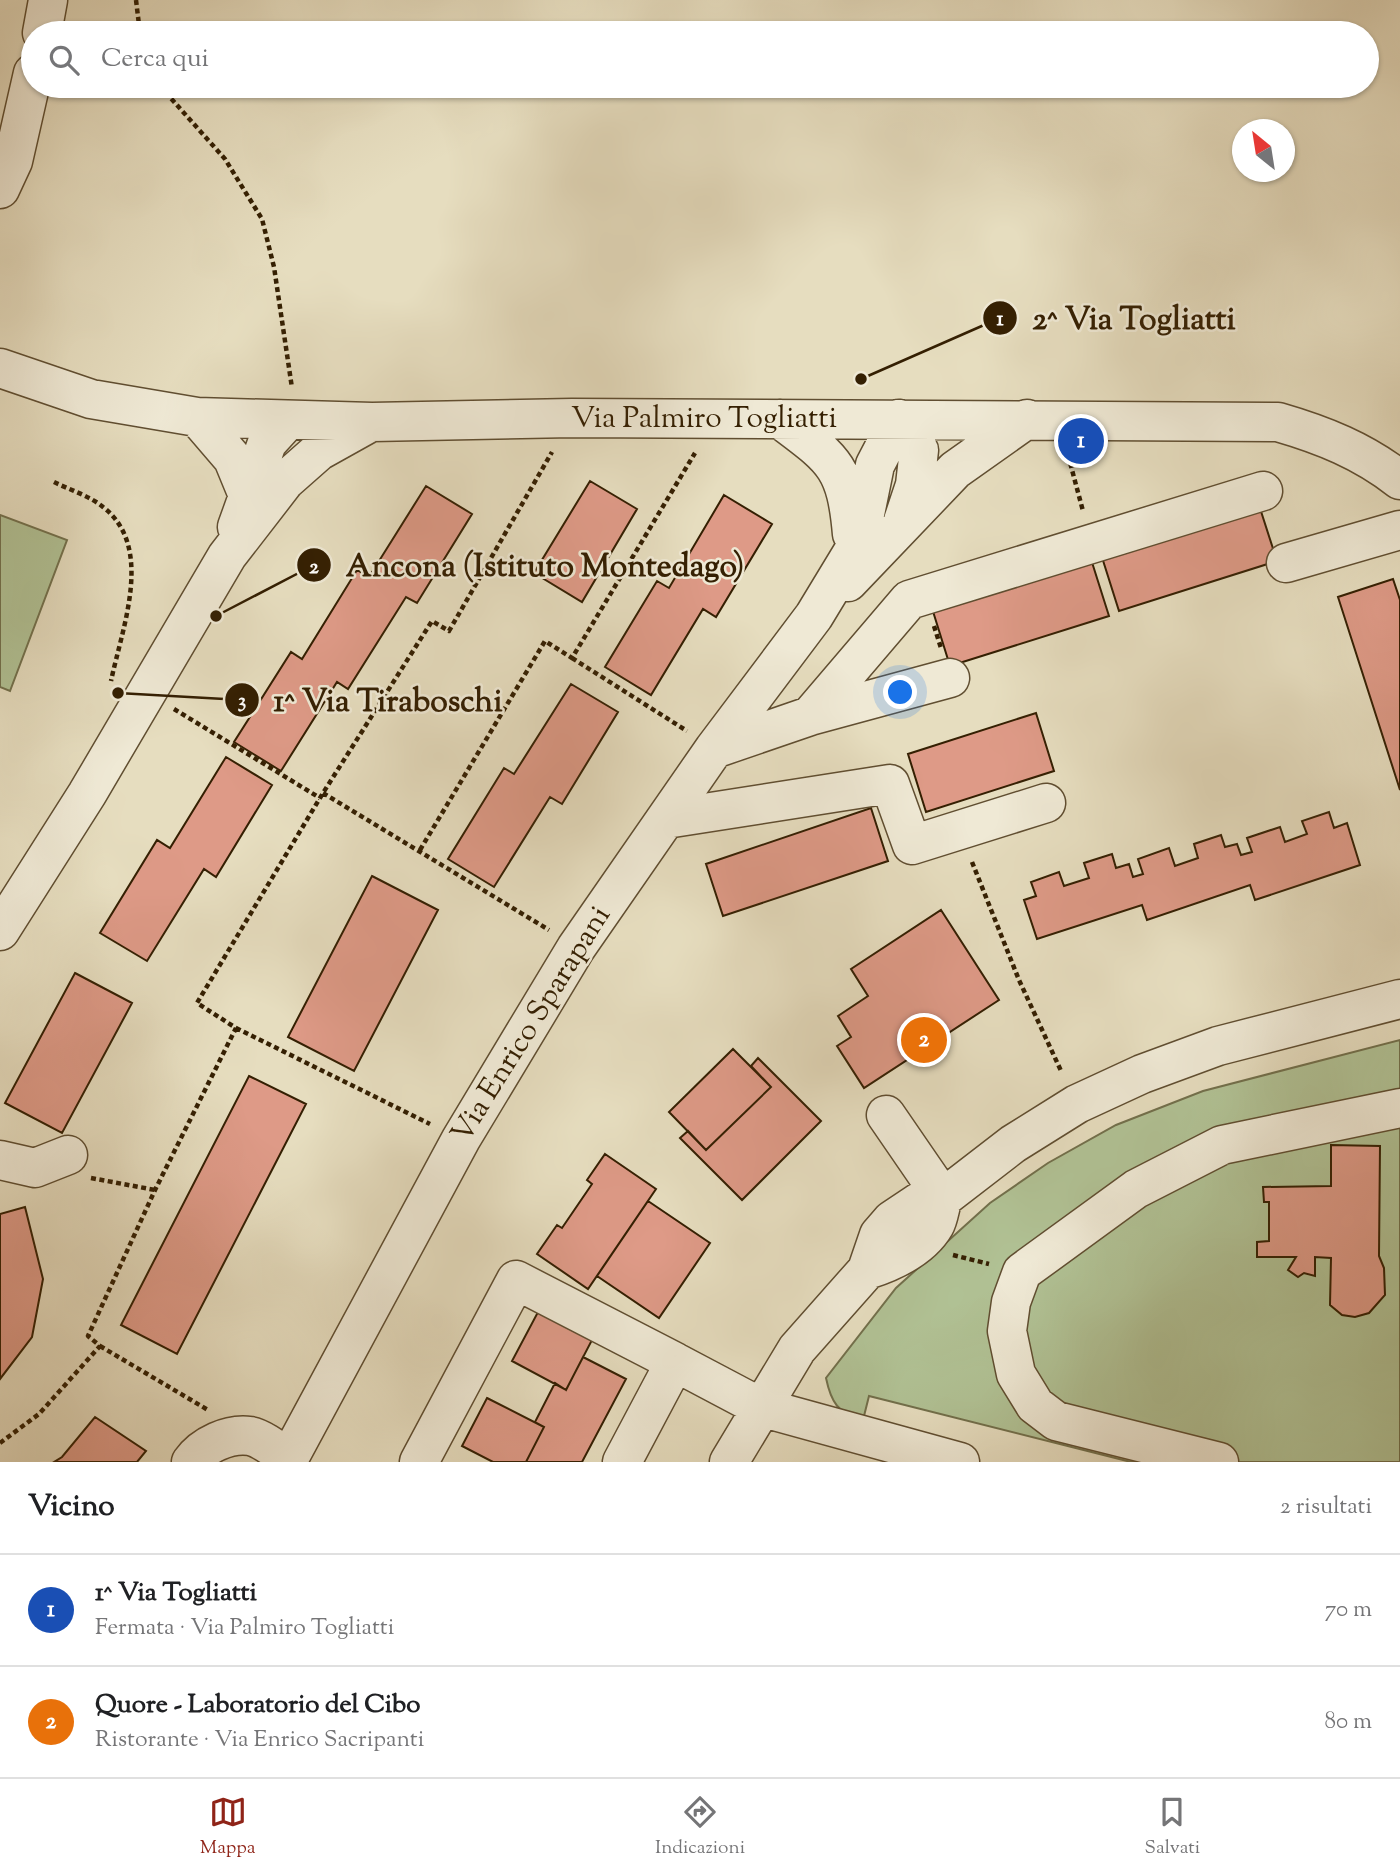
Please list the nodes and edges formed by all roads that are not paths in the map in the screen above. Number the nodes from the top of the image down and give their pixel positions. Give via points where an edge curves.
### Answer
1 (48, 0) edge
2 (44, 21) edge
3 (27, 98) edge
4 (0, 189) edge
5 (0, 368) edge
6 (197, 417) junction
7 (780, 419) junction
8 (899, 419) junction
9 (1043, 419) junction
10 (288, 420) junction
11 (372, 422) junction
12 (1394, 461) edge
13 (285, 481) junction
14 (1263, 491) dead end
15 (247, 494) junction
16 (899, 530) junction
17 (1400, 530) edge
18 (854, 550) junction
19 (228, 556) junction
20 (1286, 563) dead end
21 (814, 616) junction
22 (950, 678) road end
23 (810, 716) junction
24 (714, 749) junction
25 (1046, 803) dead end
26 (666, 820) junction
27 (0, 931) edge
28 (1400, 999) edge
29 (1400, 1108) edge
30 (886, 1115) dead end
31 (68, 1155) dead end
32 (0, 1160) edge
33 (943, 1198) junction
34 (867, 1270) junction
35 (675, 1362) junction
36 (760, 1407) junction
37 (288, 1460) edge
38 (191, 1462) edge
39 (419, 1462) edge
40 (621, 1462) edge
41 (729, 1462) edge
42 (960, 1462) edge
43 (1219, 1462) edge

1 - 2 street
3 - 4 street via 13,161
5 - 6 street, Via Palmiro Togliatti via 91,399
6 - 10 street, Via Palmiro Togliatti
6 - 15 street via 233,459
7 - 8 street, Via Palmiro Togliatti
7 - 11 street, Via Palmiro Togliatti
7 - 18 street via 827,454 848,491
8 - 9 street, Via Palmiro Togliatti
8 - 16 street, Via Enrico Sparapani via 919,450 915,485
8 - 18 street, Via Enrico Sparapani via 875,465
9 - 12 street, Via Palmiro Togliatti via 1278,422
9 - 16 street, Via Enrico Sparapani via 955,470
10 - 11 street, Via Palmiro Togliatti
10 - 13 street
10 - 15 street via 267,443
11 - 13 street via 319,451
13 - 19 street
14 - 23 street via 909,600
15 - 19 street
16 - 21 street, Via Enrico Sparapani
17 - 20 street
18 - 21 street, Via Enrico Sparapani
19 - 27 street via 128,689 87,794
21 - 24 street, Via Enrico Sparapani
22 - 23 street
23 - 24 street
24 - 26 street, Via Enrico Sparapani
25 - 26 street via 912,845 890,784
26 - 37 street, Via Enrico Sparapani via 576,948 461,1139
28 - 33 street via 1218,1046 1142,1074 1077,1104 1013,1144
29 - 43 street via 1222,1145 1136,1189 1022,1272 1007,1331 1016,1374 1035,1405 1056,1421
30 - 33 street
31 - 32 street via 35,1168
33 - 34 street via 935,1225 915,1246 897,1260
33 - 34 street via 919,1202 892,1220 879,1235
34 - 36 street via 797,1349
35 - 36 street
35 - 39 street via 516,1280
35 - 40 street
36 - 41 street
36 - 42 street
37 - 38 street, Via Enrico Sparapani via 252,1436 220,1440 197,1453

